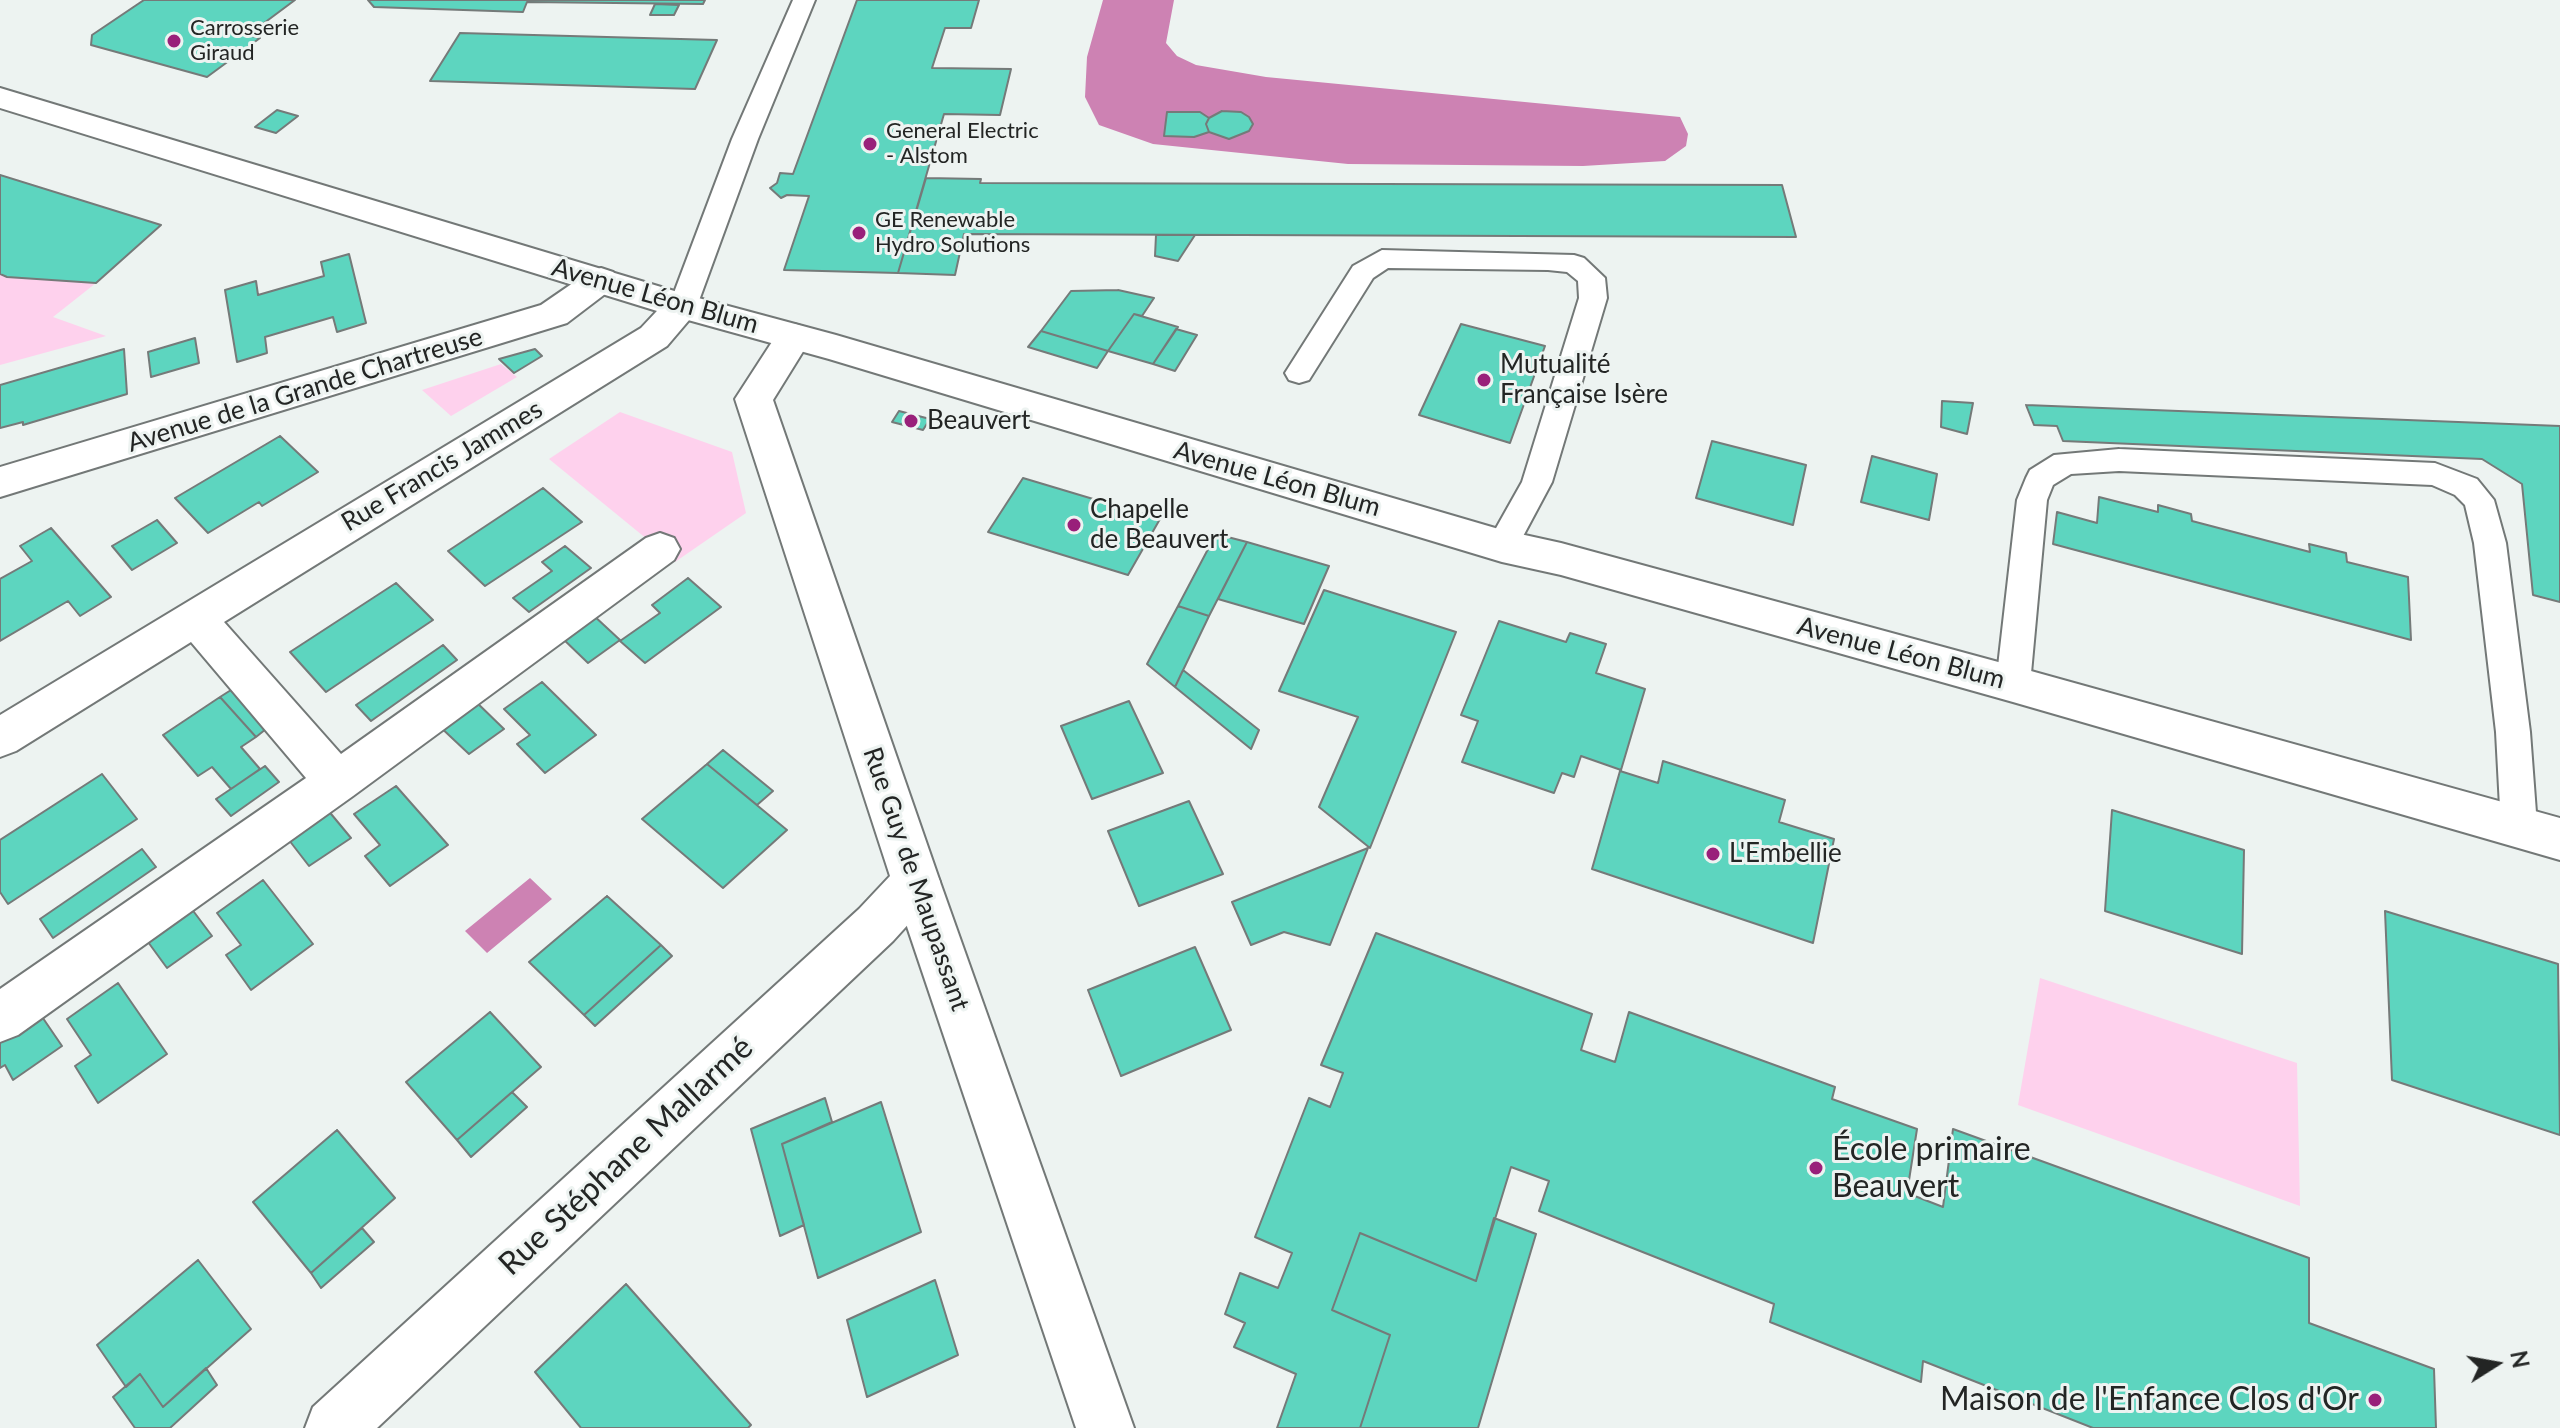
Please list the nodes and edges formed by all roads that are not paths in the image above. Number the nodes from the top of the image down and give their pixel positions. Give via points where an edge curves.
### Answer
1 (804, 0) edge
2 (0, 98) edge
3 (601, 280) junction
4 (683, 306) junction
5 (794, 337) junction
6 (1299, 373) dead end
7 (0, 482) edge
8 (1502, 546) junction
9 (660, 549) dead end
10 (194, 617) junction
11 (2013, 684) junction
12 (0, 738) edge
13 (337, 782) junction
14 (2519, 826) junction
15 (2560, 839) edge
16 (916, 882) junction
17 (0, 1018) edge
18 (334, 1428) edge
19 (1105, 1428) edge

1 - 4 lane
2 - 3 street, Avenue Léon Blum
3 - 4 street, Avenue Léon Blum
3 - 7 street, Avenue de la Grande Chartreuse via 554,314
4 - 5 street, Avenue Léon Blum
4 - 10 street, Rue Francis Jammes via 654,337
5 - 8 street, Avenue Léon Blum
5 - 16 street, Rue Guy de Maupassant via 754,399
6 - 8 lane via 1363,272 1382,259 1548,261 1574,264 1591,278 1593,298 1537,482
8 - 11 street, Avenue Léon Blum
9 - 13 street
10 - 12 street, Rue Francis Jammes
10 - 13 street
11 - 14 street, Avenue Léon Blum
11 - 14 lane via 2032,500 2041,478 2065,463 2119,460 2435,474 2466,487 2479,500 2490,543
13 - 17 street
14 - 15 street, Avenue Léon Blum
16 - 18 street, Rue Stéphane Mallarmé
16 - 19 street, Rue Guy de Maupassant

